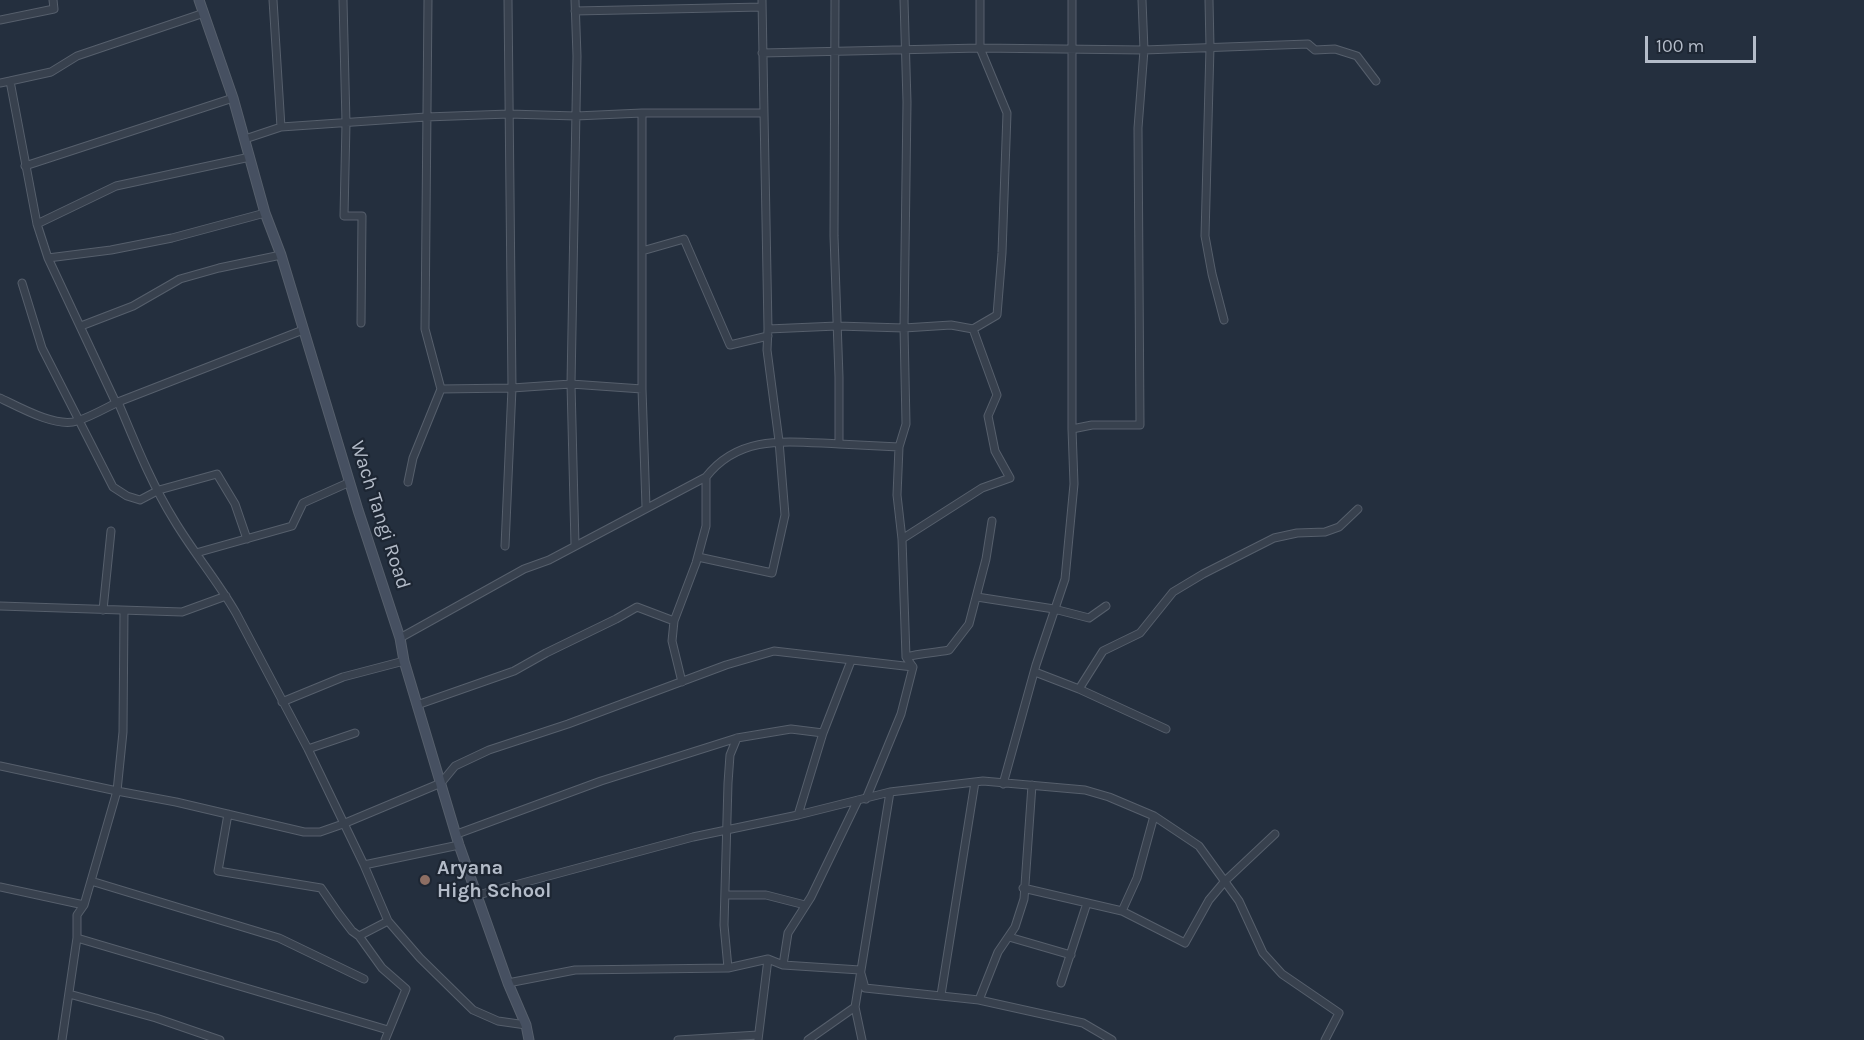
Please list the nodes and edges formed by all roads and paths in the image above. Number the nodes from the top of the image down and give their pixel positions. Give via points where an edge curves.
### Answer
1 (53, 0) edge
2 (199, 0) edge
3 (273, 0) edge
4 (343, 0) edge
5 (428, 0) edge
6 (508, 0) edge
7 (575, 0) edge
8 (627, 0) edge
9 (696, 0) edge
10 (835, 0) edge
11 (904, 0) edge
12 (980, 0) edge
13 (1072, 0) edge
14 (1142, 0) edge
15 (1209, 0) edge
16 (762, 4) edge
17 (696, 9) junction
18 (575, 11) junction
19 (627, 11) junction
20 (204, 13) junction
21 (0, 20) edge
22 (1210, 47) junction
23 (980, 48) junction
24 (1073, 50) junction
25 (1144, 50) junction
26 (905, 51) junction
27 (836, 52) junction
28 (762, 53) junction
29 (10, 81) junction
30 (1376, 81) dead end
31 (0, 83) edge
32 (233, 98) junction
33 (764, 112) junction
34 (642, 113) junction
35 (509, 114) junction
36 (576, 116) junction
37 (426, 117) junction
38 (346, 123) junction
39 (281, 127) junction
40 (245, 139) junction
41 (250, 157) junction
42 (25, 166) junction
43 (265, 213) junction
44 (38, 224) junction
45 (642, 251) junction
46 (281, 255) junction
47 (48, 258) junction
48 (22, 283) dead end
49 (1224, 320) dead end
50 (361, 323) dead end
51 (837, 326) junction
52 (81, 327) junction
53 (904, 328) junction
54 (973, 329) junction
55 (303, 330) junction
56 (768, 332) junction
57 (571, 384) junction
58 (512, 388) junction
59 (441, 389) junction
60 (642, 389) junction
61 (0, 398) edge
62 (117, 402) junction
63 (79, 420) junction
64 (1072, 429) junction
65 (779, 441) junction
66 (839, 444) junction
67 (899, 447) junction
68 (706, 477) junction
69 (350, 482) junction
70 (408, 482) dead end
71 (159, 490) junction
72 (646, 507) junction
73 (1358, 509) dead end
74 (992, 521) dead end
75 (111, 531) dead end
76 (247, 539) junction
77 (902, 539) junction
78 (575, 545) junction
79 (505, 546) dead end
80 (196, 553) junction
81 (698, 557) junction
82 (226, 596) junction
83 (977, 597) junction
84 (0, 606) edge
85 (1106, 606) dead end
86 (1054, 609) junction
87 (103, 610) junction
88 (124, 611) junction
89 (674, 621) junction
90 (400, 638) junction
91 (906, 657) junction
92 (404, 661) junction
93 (851, 661) junction
94 (913, 667) junction
95 (1035, 672) junction
96 (682, 682) junction
97 (1079, 689) junction
98 (282, 702) junction
99 (417, 705) junction
100 (1166, 729) dead end
101 (355, 733) dead end
102 (823, 733) junction
103 (737, 738) junction
104 (308, 749) junction
105 (0, 766) edge
106 (975, 782) junction
107 (441, 783) junction
108 (1003, 784) junction
109 (1032, 785) junction
110 (117, 791) junction
111 (890, 792) junction
112 (866, 799) junction
113 (858, 800) junction
114 (228, 814) junction
115 (798, 815) junction
116 (1154, 816) junction
117 (343, 824) junction
118 (727, 829) junction
119 (457, 834) junction
120 (1275, 834) dead end
121 (459, 845) junction
122 (364, 864) junction
123 (91, 881) junction
124 (1225, 881) junction
125 (0, 887) edge
126 (1023, 888) junction
127 (478, 895) junction
128 (726, 895) junction
129 (1087, 903) junction
130 (84, 905) junction
131 (805, 905) junction
132 (1122, 912) junction
133 (388, 921) junction
134 (359, 936) junction
135 (1009, 937) junction
136 (77, 938) junction
137 (1071, 955) junction
138 (768, 959) junction
139 (783, 965) junction
140 (728, 968) junction
141 (860, 970) junction
142 (364, 979) dead end
143 (508, 983) junction
144 (1061, 983) dead end
145 (69, 994) junction
146 (941, 995) junction
147 (979, 1000) junction
148 (855, 1006) junction
149 (526, 1025) junction
150 (388, 1030) junction
151 (758, 1038) edge
152 (62, 1040) edge
153 (220, 1040) edge
154 (385, 1040) edge
155 (529, 1040) edge
156 (678, 1040) edge
157 (808, 1040) edge
158 (862, 1040) edge
159 (1112, 1040) edge
160 (1324, 1040) edge

1 - 21 street via 54,9
2 - 20 main road, Wach Tangi Road
3 - 39 street
4 - 38 street
5 - 37 street
6 - 35 street
7 - 18 street
8 - 19 street
9 - 17 street
10 - 27 street
11 - 26 street
12 - 23 street
13 - 24 street
14 - 25 street
15 - 22 street
16 - 17 street
16 - 28 street
17 - 19 street
18 - 19 street
18 - 36 street
20 - 29 street via 77,56 51,72
20 - 32 main road, Wach Tangi Road
22 - 25 street
22 - 30 street via 1308,44 1315,50 1335,49 1357,56
22 - 49 street via 1205,236
23 - 24 street
23 - 26 street
23 - 54 street via 1007,113 997,315
24 - 25 street
24 - 64 street
25 - 64 street via 1138,128 1140,425
26 - 27 street
26 - 53 street
27 - 28 street
27 - 51 street
28 - 33 street
29 - 31 street
29 - 42 street
32 - 40 main road, Wach Tangi Road
32 - 42 street
33 - 34 street
33 - 56 street
34 - 36 street
34 - 45 street
35 - 36 street
35 - 37 street
35 - 58 street
36 - 57 street
37 - 38 street
37 - 59 street via 425,329
38 - 39 street
38 - 50 street via 344,216 362,216
39 - 40 street
40 - 41 main road, Wach Tangi Road
41 - 43 main road, Wach Tangi Road
41 - 44 street via 116,186
42 - 44 street
43 - 46 main road, Wach Tangi Road
43 - 47 street via 172,238
44 - 47 street
45 - 56 street via 684,239 730,345
45 - 60 street
46 - 52 street via 180,279 133,306
46 - 55 main road, Wach Tangi Road
47 - 52 street
48 - 63 street via 42,348
51 - 53 street
51 - 56 street
51 - 66 street
52 - 62 street
53 - 54 street via 951,325
53 - 67 street via 906,424
54 - 77 street via 997,395 988,416 996,451 1010,478 982,488
55 - 62 street
55 - 69 main road, Wach Tangi Road
56 - 65 street via 766,350
57 - 58 street
57 - 60 street
57 - 78 street
58 - 59 street
58 - 79 street
59 - 70 street via 413,458
60 - 72 street
61 - 63 street via 62,422
62 - 63 street
62 - 71 street
63 - 71 street via 113,487 140,500
64 - 86 street via 1071,530 1065,579
65 - 66 street
65 - 68 street via 741,449
65 - 81 street via 785,515 772,573
66 - 67 street
67 - 77 street via 897,495
68 - 72 street
68 - 81 street via 707,519
69 - 76 street via 303,503 292,526
69 - 90 main road, Wach Tangi Road
71 - 76 street via 217,474 235,504
71 - 80 street
72 - 78 street
73 - 97 street via 1339,527 1274,538 1173,592 1140,633 1103,651
74 - 83 street
75 - 87 street
76 - 80 street
77 - 91 street
78 - 90 street
80 - 82 street
81 - 89 street
82 - 88 street via 182,612
82 - 98 street
83 - 86 street
83 - 91 street via 969,624 949,650
84 - 87 street
85 - 86 street via 1089,618
86 - 95 street
87 - 88 street
88 - 110 street via 123,732
89 - 96 street via 672,641
89 - 99 street via 637,607 514,671
90 - 92 main road, Wach Tangi Road
91 - 94 street
92 - 98 street via 343,677
92 - 99 main road, Wach Tangi Road
93 - 94 street
93 - 96 street via 774,651
93 - 102 street
94 - 112 street via 902,714
95 - 97 street
95 - 108 street
96 - 107 street via 489,750 455,766
97 - 100 street
98 - 104 street
99 - 107 main road, Wach Tangi Road
101 - 104 street
102 - 103 street via 791,729
102 - 115 street
103 - 118 street via 730,755
103 - 119 street via 600,781
104 - 117 street
105 - 110 street
106 - 108 street
106 - 111 street
106 - 146 street
107 - 117 street
107 - 119 main road, Wach Tangi Road
108 - 109 street
109 - 116 street via 1085,790
109 - 126 street
110 - 114 street
110 - 123 street
111 - 112 street
111 - 141 street
112 - 113 street
113 - 115 street
113 - 131 street
114 - 117 street via 304,832 320,832
114 - 134 street via 218,871 321,888
115 - 118 street
116 - 124 street via 1200,846
116 - 132 street via 1137,878
117 - 122 street
118 - 127 street
118 - 128 street
119 - 121 main road, Wach Tangi Road
120 - 124 street
121 - 122 street
121 - 127 main road, Wach Tangi Road
122 - 133 street
123 - 130 street
123 - 142 street via 279,938
124 - 132 street via 1209,900 1185,943
124 - 160 street via 1239,901 1263,953 1282,974 1339,1013
125 - 130 street
126 - 129 street
126 - 135 street via 1024,899
127 - 143 main road, Wach Tangi Road
128 - 131 street via 766,896
128 - 140 street
129 - 132 street
129 - 137 street
130 - 136 street via 77,915
131 - 139 street via 788,933
133 - 134 street
133 - 149 street via 473,1010 498,1021
134 - 150 street via 382,968 406,989
135 - 137 street
135 - 147 street via 998,952
136 - 145 street
136 - 150 street
137 - 144 street
138 - 139 street
138 - 140 street
138 - 151 street
139 - 141 street
140 - 143 street via 575,970
141 - 146 street via 865,988
141 - 148 street
143 - 149 main road, Wach Tangi Road
145 - 152 street
145 - 153 street
146 - 147 street
147 - 159 street via 1083,1023
148 - 157 street
148 - 158 street
149 - 155 main road, Wach Tangi Road
150 - 154 street
151 - 156 street

